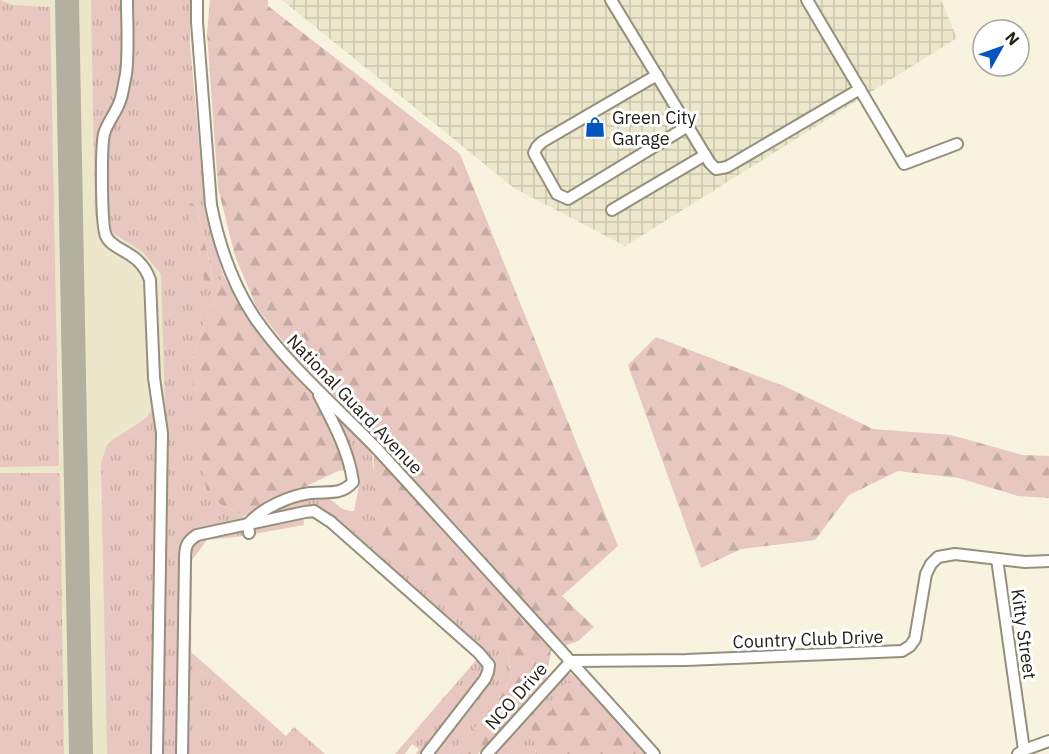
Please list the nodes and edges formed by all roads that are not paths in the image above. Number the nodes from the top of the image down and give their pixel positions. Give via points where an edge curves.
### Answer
1 (127, 0) edge
2 (197, 0) edge
3 (611, 0) edge
4 (807, 0) edge
5 (657, 75) junction
6 (860, 89) junction
7 (688, 126) junction
8 (957, 144) dead end
9 (705, 155) junction
10 (612, 210) dead end
11 (314, 384) junction
12 (248, 529) junction
13 (997, 559) junction
14 (1049, 561) edge
15 (571, 661) junction
16 (1049, 741) edge
17 (1021, 752) edge
18 (157, 754) edge
19 (182, 754) edge
20 (427, 754) edge
21 (487, 754) edge
22 (654, 754) edge

1 - 18 street via 126,71 120,102 104,134 104,212 105,234 137,258 147,269 150,280 154,378 162,433
2 - 11 street, National Guard Avenue via 210,196 216,232 227,264 254,316
3 - 5 street
4 - 6 street
5 - 7 street
5 - 7 street via 537,147 534,153 558,194 568,198
6 - 8 street via 904,164
6 - 9 street via 724,169 714,168
7 - 9 street
9 - 10 street
11 - 12 street via 342,443 353,482 341,492 310,493 281,503 260,513
11 - 15 street, National Guard Avenue
12 - 19 street via 197,535 185,549
12 - 20 street via 323,515 489,665 484,679
13 - 14 street, Country Club Drive
13 - 15 street, Country Club Drive via 947,555 931,564 915,639 902,651
13 - 17 street, Kitty Street
15 - 21 street, NCO Drive
15 - 22 street, National Guard Avenue
16 - 17 street

